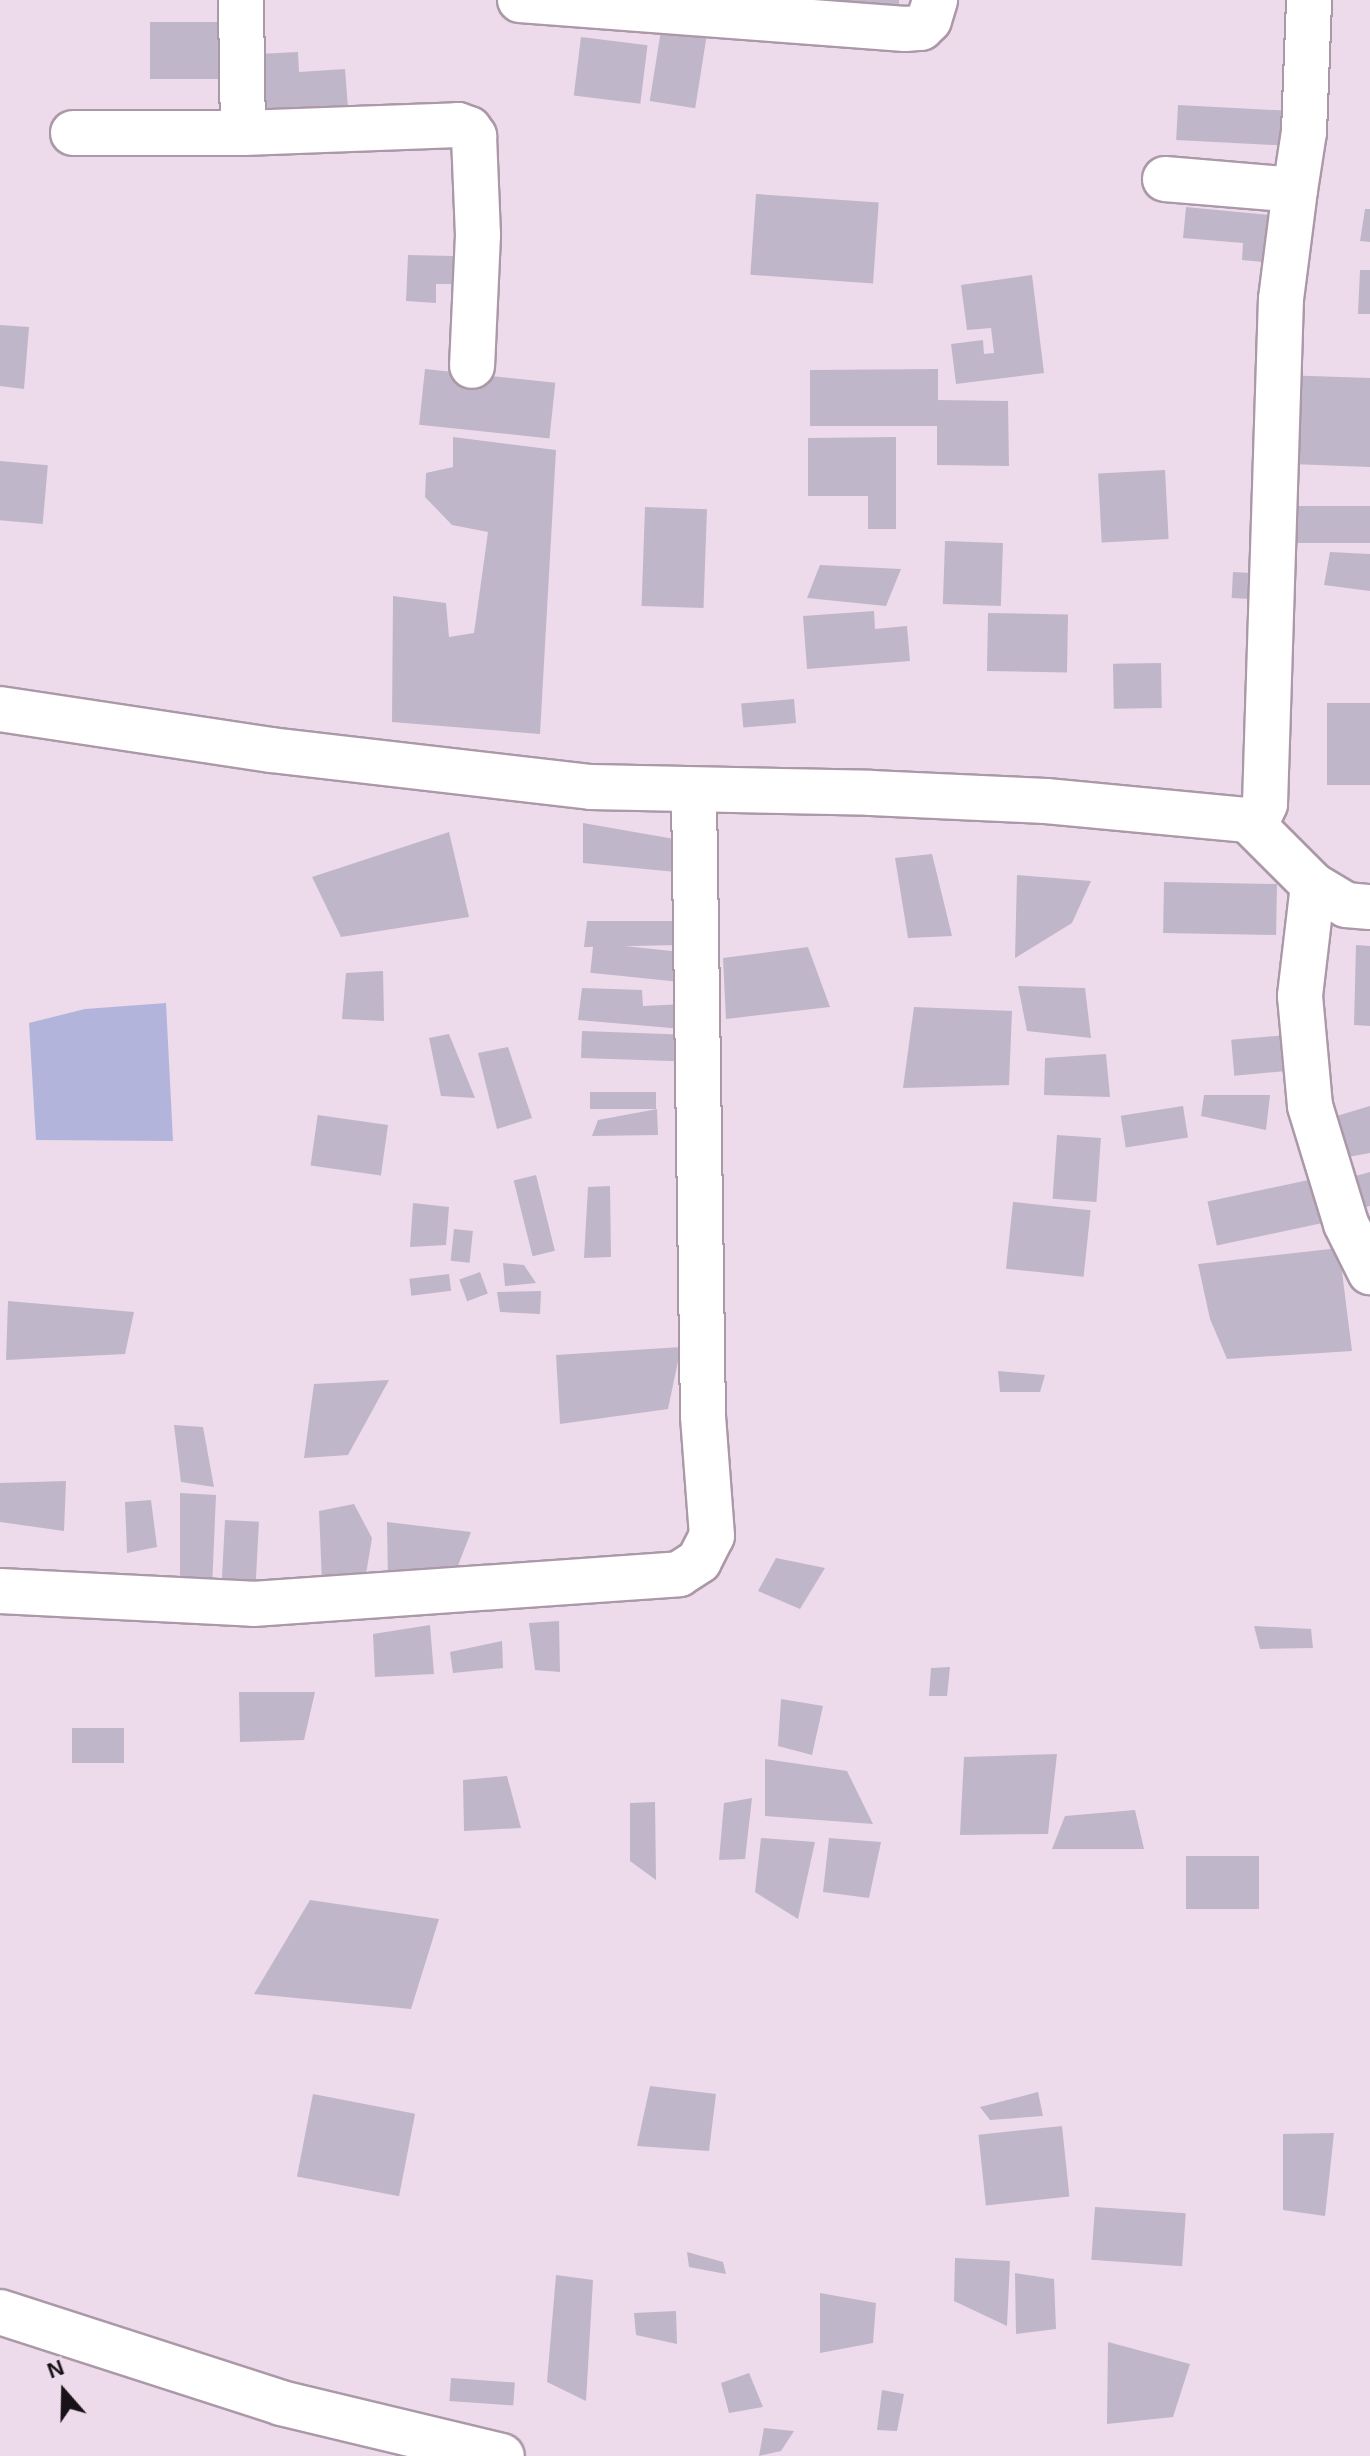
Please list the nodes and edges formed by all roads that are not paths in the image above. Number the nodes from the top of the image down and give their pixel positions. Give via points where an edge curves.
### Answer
1 (241, 0) edge
2 (520, 0) edge
3 (935, 0) edge
4 (1309, 0) edge
5 (73, 133) dead end
6 (243, 133) junction
7 (1165, 179) dead end
8 (1295, 190) junction
9 (472, 366) dead end
10 (0, 709) edge
11 (694, 792) junction
12 (1248, 820) junction
13 (1313, 885) junction
14 (1370, 907) edge
15 (1370, 1272) edge
16 (0, 1591) edge
17 (0, 2312) edge
18 (502, 2456) edge

1 - 6 street
2 - 3 street via 905,29 921,28
4 - 8 street via 1304,132
5 - 6 street
6 - 9 street via 458,125 469,129 474,136 478,235
7 - 8 street
8 - 12 street via 1276,374 1279,464 1265,804 1259,817
10 - 11 street via 468,776
11 - 12 street via 1046,801
11 - 16 street via 703,1416 712,1536 699,1561 679,1574 253,1604
12 - 13 street
13 - 14 street via 1346,905
13 - 15 street via 1300,996 1310,1106 1346,1224
17 - 18 street via 281,2403

